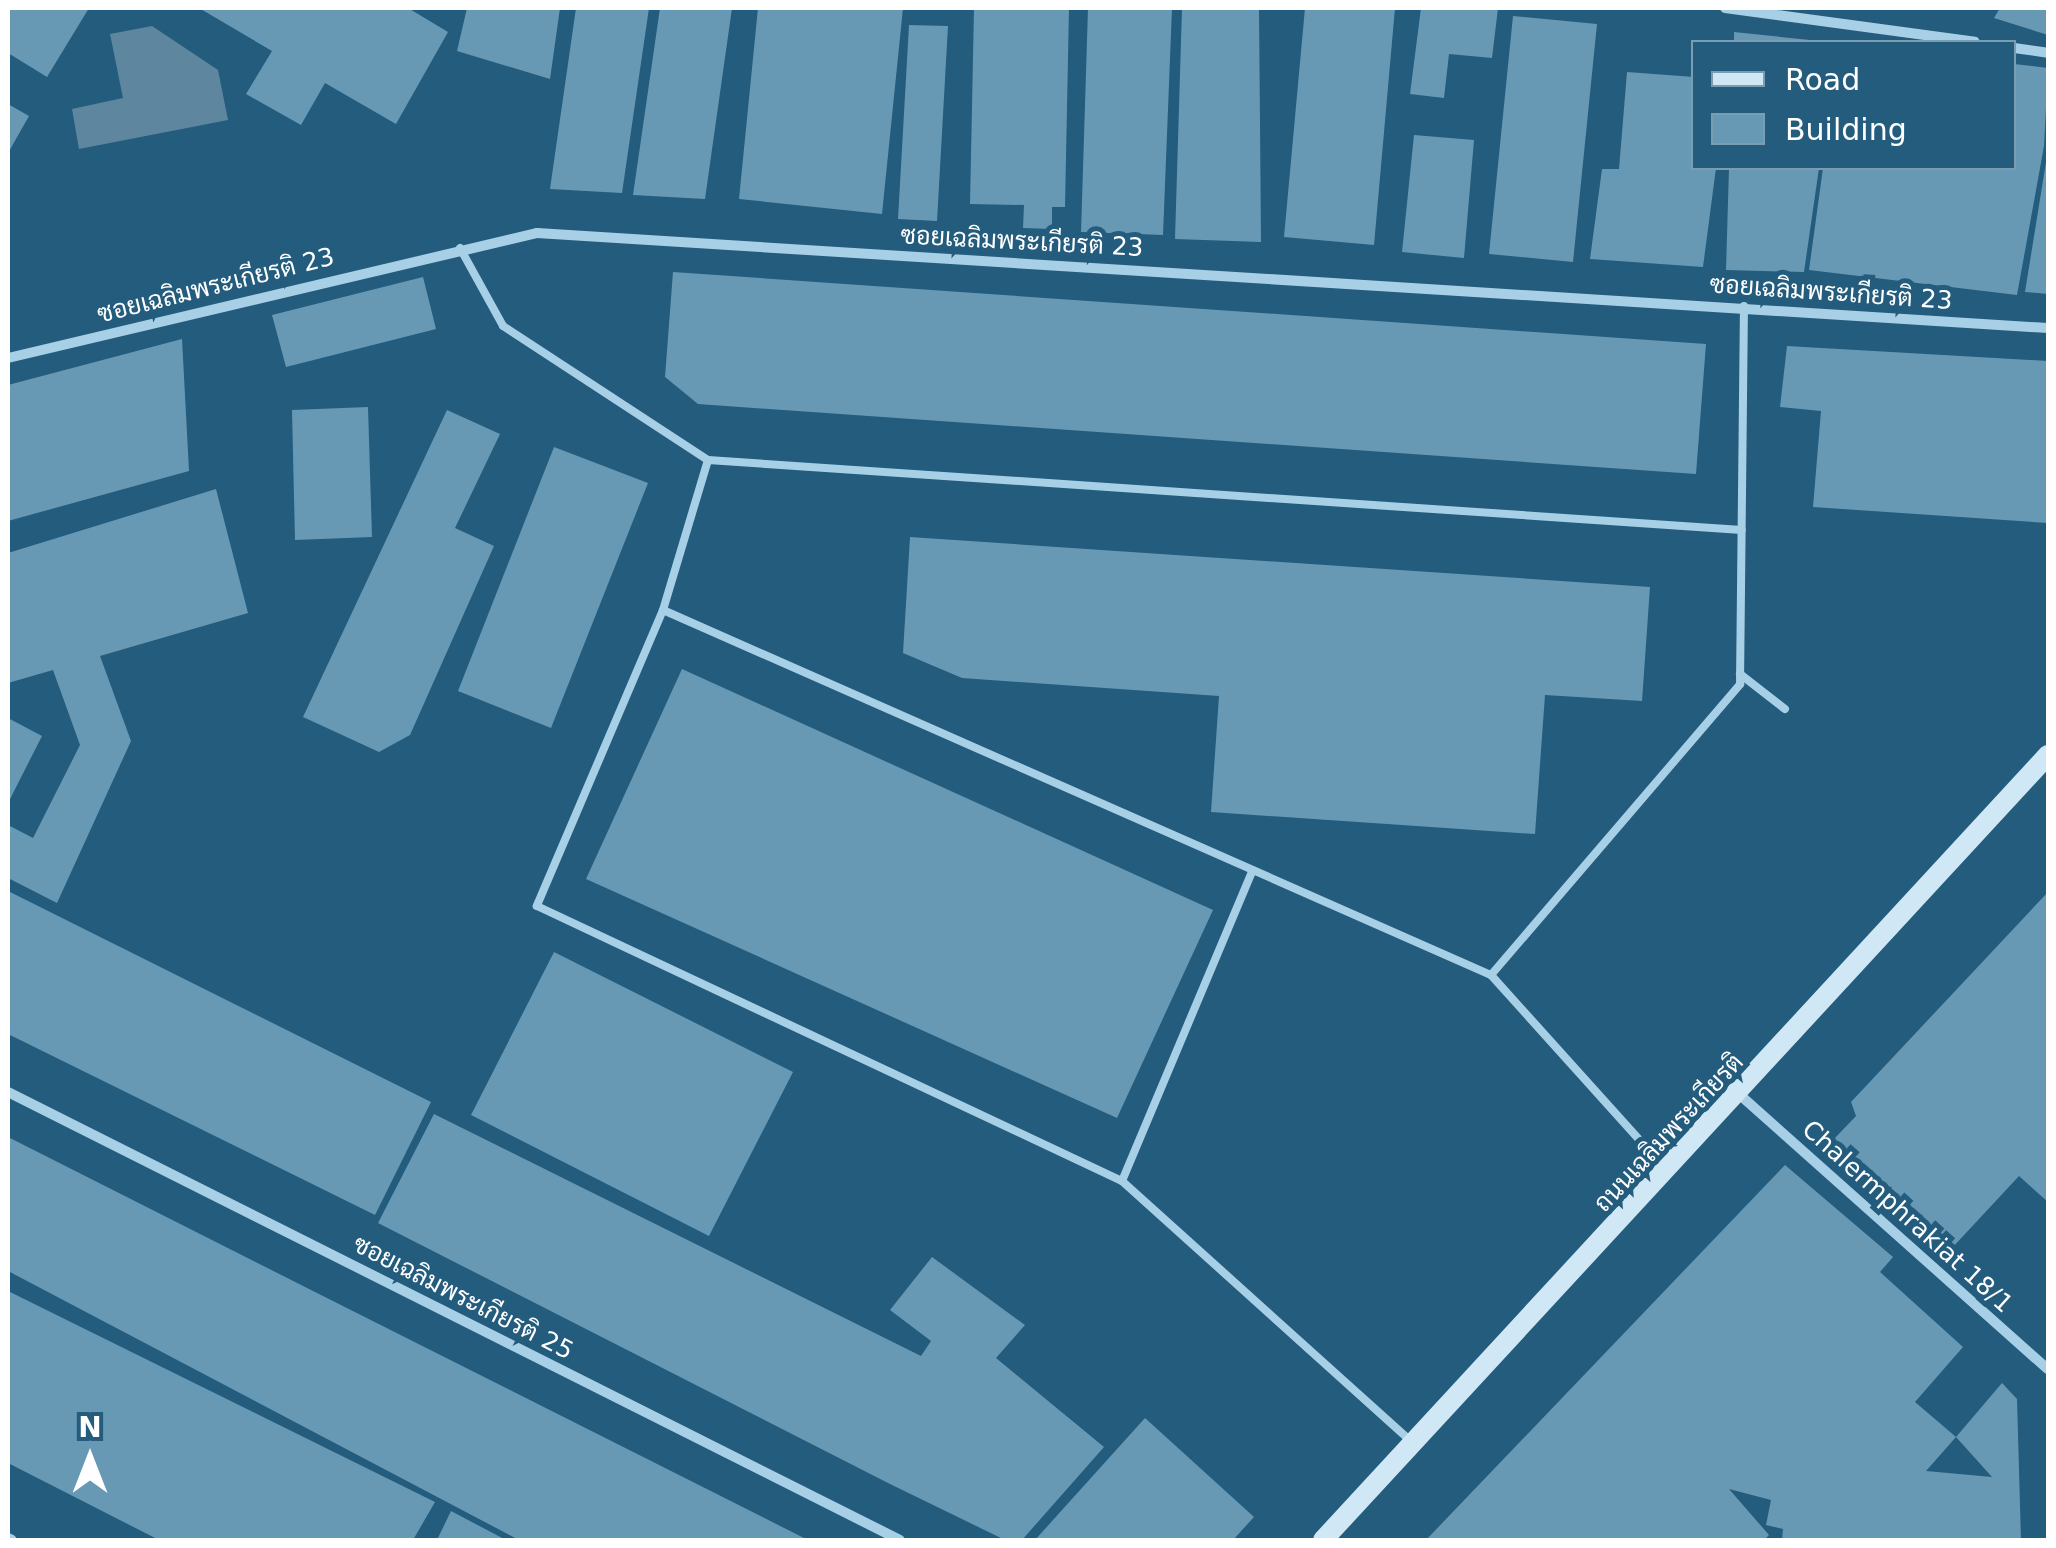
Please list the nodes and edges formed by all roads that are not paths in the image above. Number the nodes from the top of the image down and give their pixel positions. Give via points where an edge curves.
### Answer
1 (1724, 8) edge
2 (1960, 40) edge
3 (2016, 48) edge
4 (2048, 53) edge
5 (460, 247) junction
6 (1744, 306) junction
7 (2048, 328) edge
8 (8, 358) edge
9 (708, 460) junction
10 (1742, 530) junction
11 (662, 610) junction
12 (1740, 674) junction
13 (1784, 709) dead end
14 (2048, 756) edge
15 (1252, 870) junction
16 (1491, 975) junction
17 (8, 1092) edge
18 (1740, 1095) junction
19 (1668, 1171) junction
20 (1122, 1181) junction
21 (2048, 1369) edge
22 (1414, 1443) junction
23 (900, 1540) edge
24 (1323, 1540) edge

1 - 2 street
3 - 4 street
5 - 6 street, ซอยเฉลิมพระเกียรติ 23 via 537,233
5 - 8 street, ซอยเฉลิมพระเกียรติ 23
5 - 9 lane via 503,326
6 - 7 street, ซอยเฉลิมพระเกียรติ 23
6 - 10 lane
9 - 10 lane
9 - 11 lane
10 - 12 lane
11 - 15 lane
11 - 20 lane via 537,906
12 - 13 lane
12 - 16 lane via 1740,684
14 - 18 main road, ถนนเฉลิมพระเกียรติ
15 - 16 lane
15 - 20 lane
16 - 19 lane
17 - 23 street, ซอยเฉลิมพระเกียรติ 25
18 - 19 main road, ถนนเฉลิมพระเกียรติ
18 - 21 street, Chalermphrakiat 18/1
19 - 22 main road, ถนนเฉลิมพระเกียรติ
20 - 22 lane
22 - 24 main road, ถนนเฉลิมพระเกียรติ

